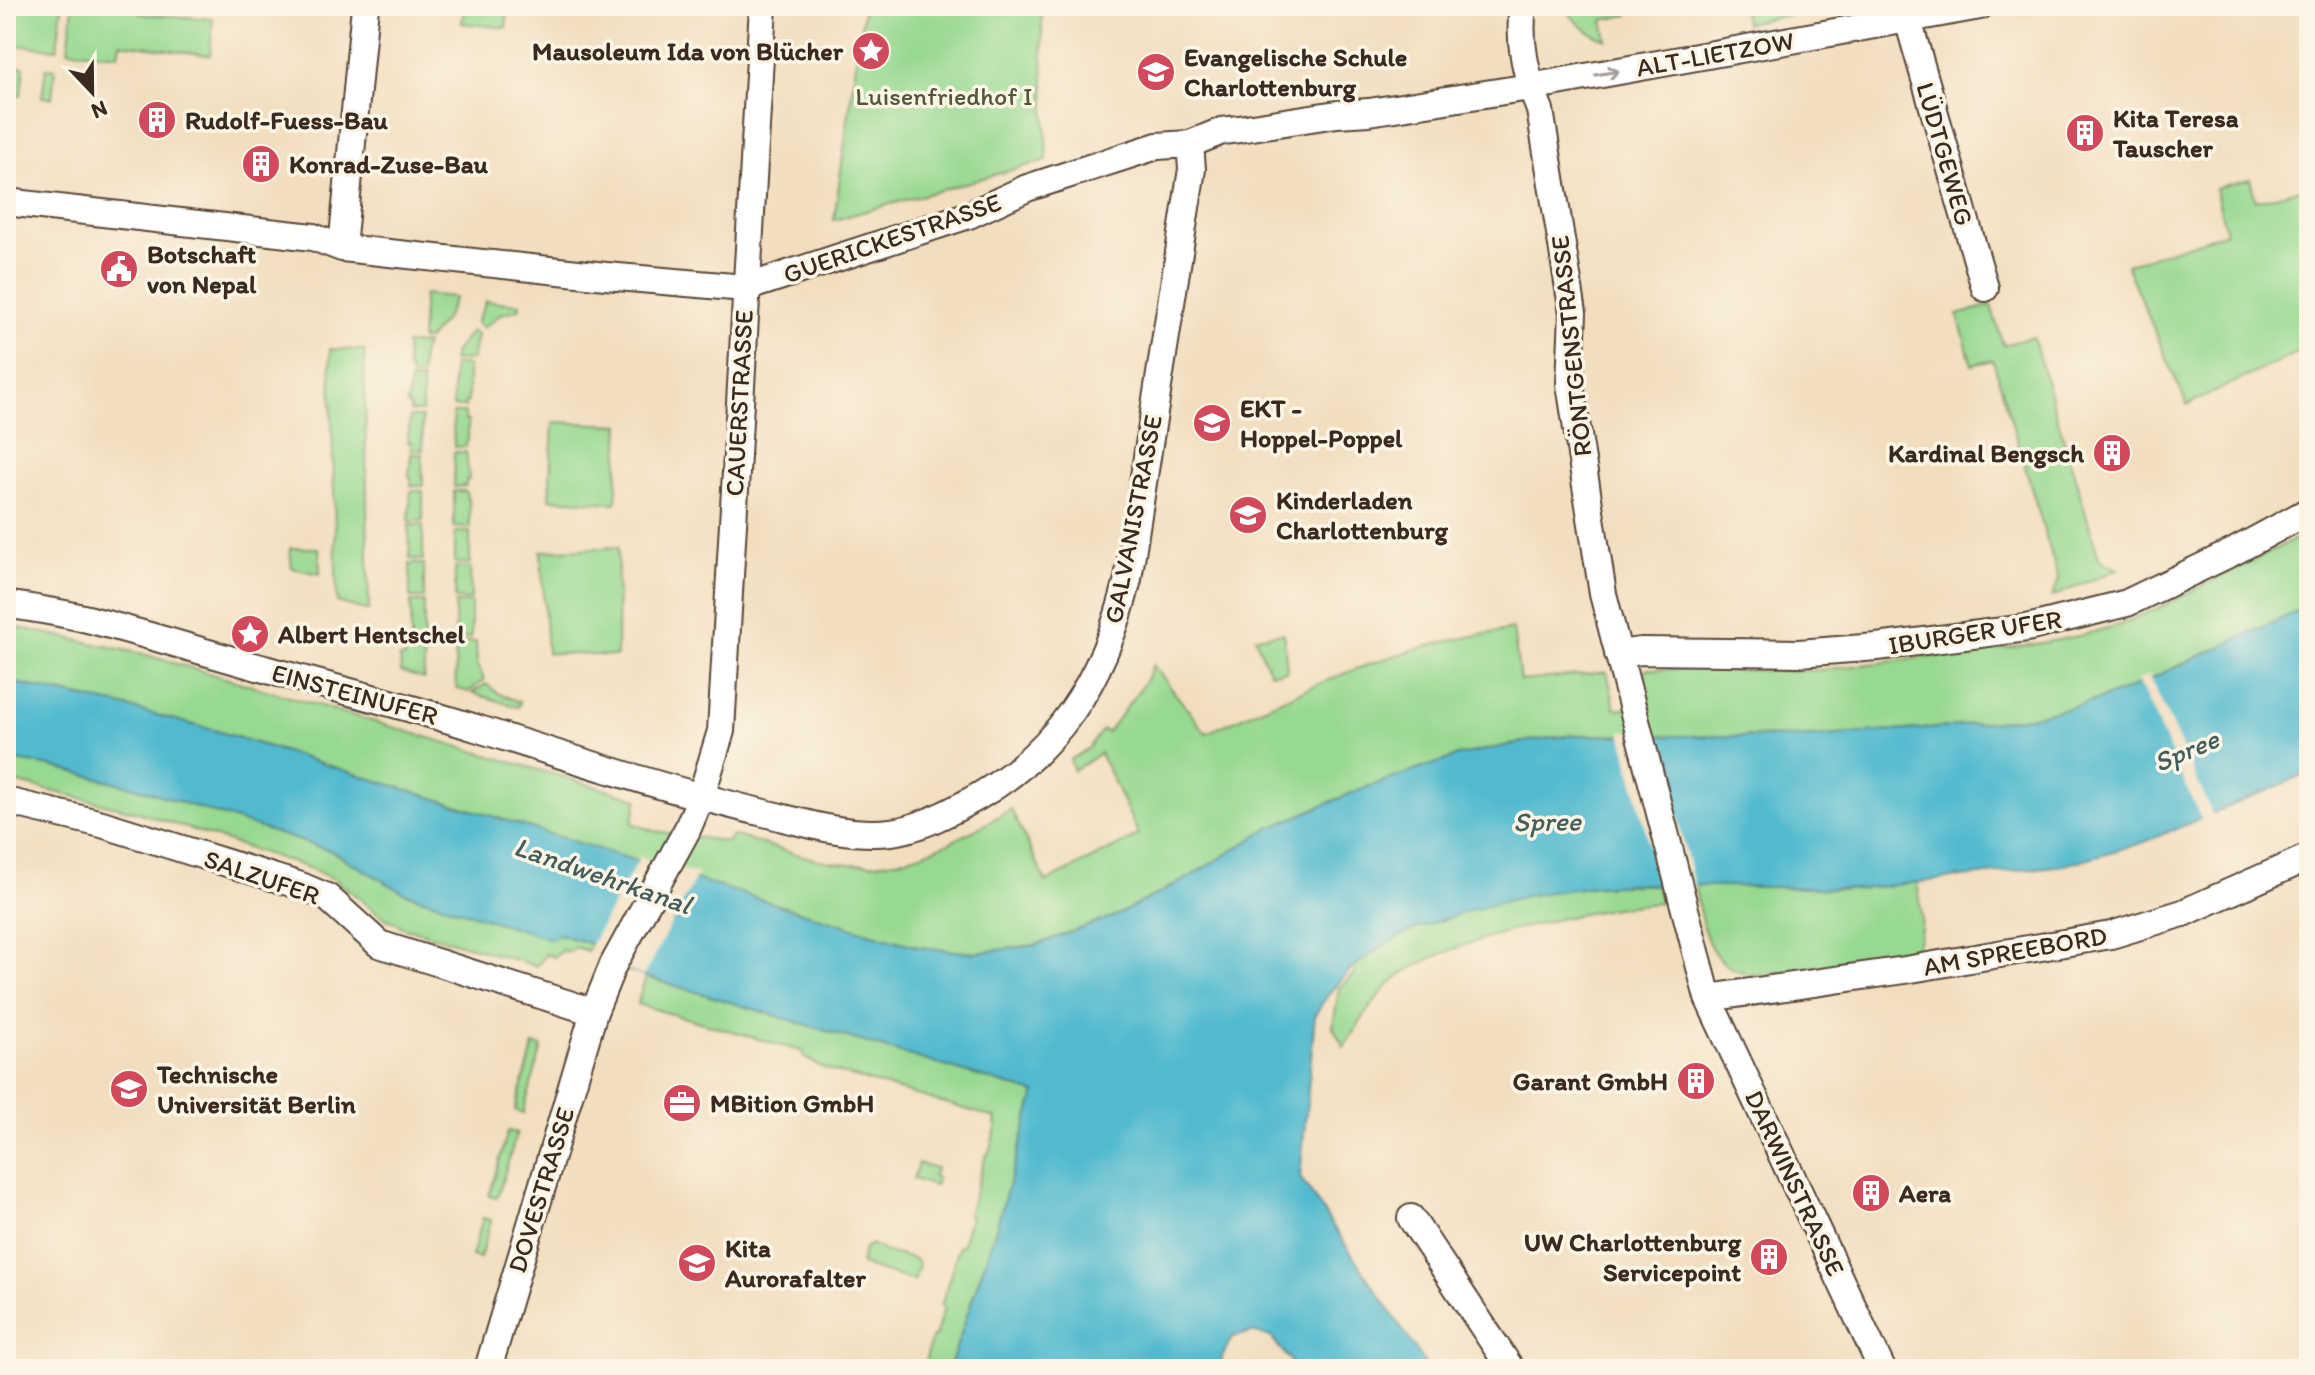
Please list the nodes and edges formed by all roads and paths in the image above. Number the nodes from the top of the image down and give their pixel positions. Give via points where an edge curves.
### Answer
1 (365, 6) edge
2 (763, 6) edge
3 (1523, 6) edge
4 (1980, 6) edge
5 (1908, 20) junction
6 (1530, 87) junction
7 (1190, 144) junction
8 (6, 202) edge
9 (342, 248) junction
10 (745, 288) junction
11 (1985, 288) dead end
12 (2309, 511) edge
13 (6, 604) edge
14 (1618, 654) junction
15 (1635, 709) joint
16 (701, 797) junction
17 (6, 801) edge
18 (676, 851) joint
19 (2309, 857) edge
20 (1708, 998) junction
21 (594, 1012) junction
22 (1411, 1218) dead end
23 (488, 1369) edge
24 (1511, 1369) edge
25 (1882, 1369) edge

1 - 9 street
2 - 10 street, CAUERSTRASSE
3 - 6 street via 1522,51
4 - 5 street, ALT-LIETZOW
6 -> 5 street, ALT-LIETZOW
5 - 11 street, LÜDTGEWEG
6 - 7 street, GUERICKESTRASSE via 1230,130
6 - 14 street, RÖNTGENSTRASSE via 1540,110 1573,313 1570,384 1603,594
7 - 10 street, GUERICKESTRASSE via 1157,146 1027,188 969,215
7 - 16 street, GALVANISTRASSE via 1192,169 1128,579 1102,658 1050,742 967,803 892,832 834,830
8 - 9 street, GUERICKESTRASSE via 313,237
9 - 10 street, GUERICKESTRASSE
10 - 16 street, CAUERSTRASSE via 721,731
12 - 14 street, IBURGER UFER via 2127,603 2027,628 1799,653
13 - 16 street, EINSTEINUFER via 92,620 422,711
14 - 15 street, RÖNTGENSTRASSE
15 - 20 street, DARWINSTRASSE
16 - 18 street, CAUERSTRASSE
17 - 21 street, SALZUFER via 102,824 301,886 327,897 379,944
18 - 21 street, DOVESTRASSE via 613,965
19 - 20 street, AM SPREEBORD via 2183,913 2111,935
20 - 25 street, DARWINSTRASSE
21 - 23 street, DOVESTRASSE
22 - 24 street

